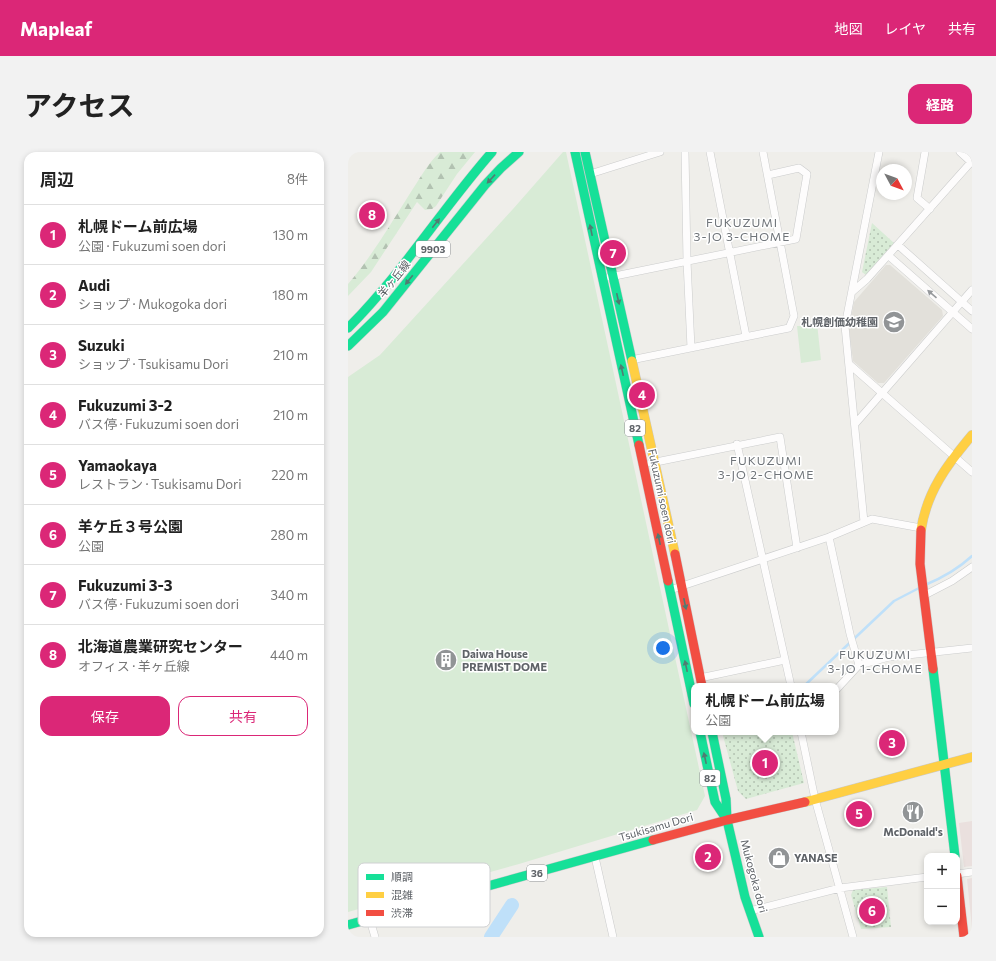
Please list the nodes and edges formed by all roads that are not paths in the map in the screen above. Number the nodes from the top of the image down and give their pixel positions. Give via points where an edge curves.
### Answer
1 (492, 152) edge
2 (519, 152) edge
3 (575, 152) edge
4 (585, 152) edge
5 (660, 152) edge
6 (685, 152) edge
7 (710, 152) edge
8 (763, 152) edge
9 (879, 152) edge
10 (925, 152) edge
11 (960, 152) edge
12 (646, 154) edge
13 (972, 162) edge
14 (590, 174) junction
15 (768, 176) junction
16 (930, 209) junction
17 (780, 242) junction
18 (898, 246) junction
19 (729, 252) junction
20 (889, 256) junction
21 (687, 261) junction
22 (931, 274) junction
23 (613, 276) junction
24 (602, 279) junction
25 (922, 285) junction
26 (972, 290) edge
27 (852, 292) junction
28 (962, 302) junction
29 (972, 310) edge
30 (953, 312) junction
31 (348, 328) edge
32 (972, 329) edge
33 (746, 336) junction
34 (348, 346) edge
35 (691, 348) junction
36 (631, 360) junction
37 (849, 364) junction
38 (882, 393) junction
39 (855, 424) junction
40 (972, 435) edge
41 (737, 444) junction
42 (954, 456) junction
43 (653, 462) junction
44 (643, 465) junction
45 (972, 472) edge
46 (864, 522) junction
47 (921, 528) junction
48 (829, 537) junction
49 (797, 548) junction
50 (763, 559) junction
51 (972, 567) edge
52 (682, 586) junction
53 (670, 590) junction
54 (924, 592) junction
55 (972, 648) edge
56 (931, 652) junction
57 (785, 660) junction
58 (859, 665) junction
59 (701, 682) edge
60 (790, 683) edge
61 (839, 687) edge
62 (691, 690) edge
63 (701, 735) edge
64 (713, 735) edge
65 (802, 735) edge
66 (972, 757) edge
67 (944, 764) junction
68 (816, 799) junction
69 (727, 820) junction
70 (955, 853) edge
71 (595, 857) junction
72 (972, 872) edge
73 (960, 874) edge
74 (924, 877) edge
75 (490, 886) edge
76 (840, 888) junction
77 (959, 889) edge
78 (750, 912) junction
79 (358, 923) edge
80 (348, 925) edge
81 (372, 927) edge
82 (376, 937) edge
83 (613, 937) edge
84 (759, 937) edge
85 (853, 937) edge
86 (964, 937) edge

31 -> 1 main road, 羊ヶ丘線 / 9903 via 380,294 472,174
2 -> 34 main road, 羊ヶ丘線 / 9903 via 485,185 383,312
24 -> 3 main road, Fukuzumi soen dori / 82
4 - 14 main road, Fukuzumi soen dori / 82
5 - 12 street
6 - 21 street
7 - 19 street
8 - 15 street
9 - 27 street
10 - 16 street via 917,198
11 - 13 street
12 - 14 street
13 - 16 street
14 - 23 main road, Fukuzumi soen dori / 82
15 - 17 street
15 - 17 street via 799,168 807,174 796,239
16 - 18 street
17 - 19 street
17 - 33 street via 794,316 789,328
18 - 20 street
18 - 22 street
19 - 21 street
19 - 33 street
20 - 25 street
20 - 27 street
21 - 23 street
21 - 35 street
22 - 25 street
22 - 28 street
23 - 24 street
23 -> 36 main road, Fukuzumi soen dori / 82
44 -> 24 main road, Fukuzumi soen dori / 82
30 -> 25 street
26 - 28 street
27 - 37 street via 845,326
28 - 29 street
28 - 30 street
30 - 32 street
30 - 38 street
33 - 35 street
35 - 36 street
36 - 43 main road, Fukuzumi soen dori / 82
37 - 38 street
37 - 39 street
38 - 39 street
38 - 42 street
39 - 46 street
40 - 42 main road
41 - 43 street
41 - 49 street via 780,437
41 - 50 street
42 - 45 street
42 - 47 main road via 928,500
43 - 44 street
43 - 52 main road, Fukuzumi soen dori / 82
53 -> 44 main road, Fukuzumi soen dori / 82
46 - 47 street via 872,520
46 - 48 street
47 - 54 main road via 920,564
48 - 49 street
48 - 58 street
49 - 50 street
50 - 52 street
50 - 57 street
51 - 54 street via 952,581
52 - 53 street
52 -> 59 main road, Fukuzumi soen dori / 82
62 -> 53 main road, Fukuzumi soen dori / 82
54 - 56 main road
55 - 56 street
56 - 58 street via 888,657
56 - 67 main road
57 - 59 street
57 - 60 street
58 - 61 street
69 -> 63 main road, 82 via 715,802
64 - 69 main road, 82 via 726,799
65 - 68 street
66 - 67 main road, Tsukisamu Dori / 36
67 - 68 main road, Tsukisamu Dori / 36
67 - 70 main road
68 - 69 main road, Tsukisamu Dori / 36
68 - 76 street
69 - 71 main road, Tsukisamu Dori / 36
69 - 78 main road, Mukogoka dori
71 - 75 main road, Tsukisamu Dori / 36
71 - 83 street
72 - 73 street
74 - 76 street
76 - 78 street
76 - 85 street
77 - 86 main road
78 - 84 main road, Mukogoka dori
79 - 80 main road, Tsukisamu Dori / 36
81 - 82 street

